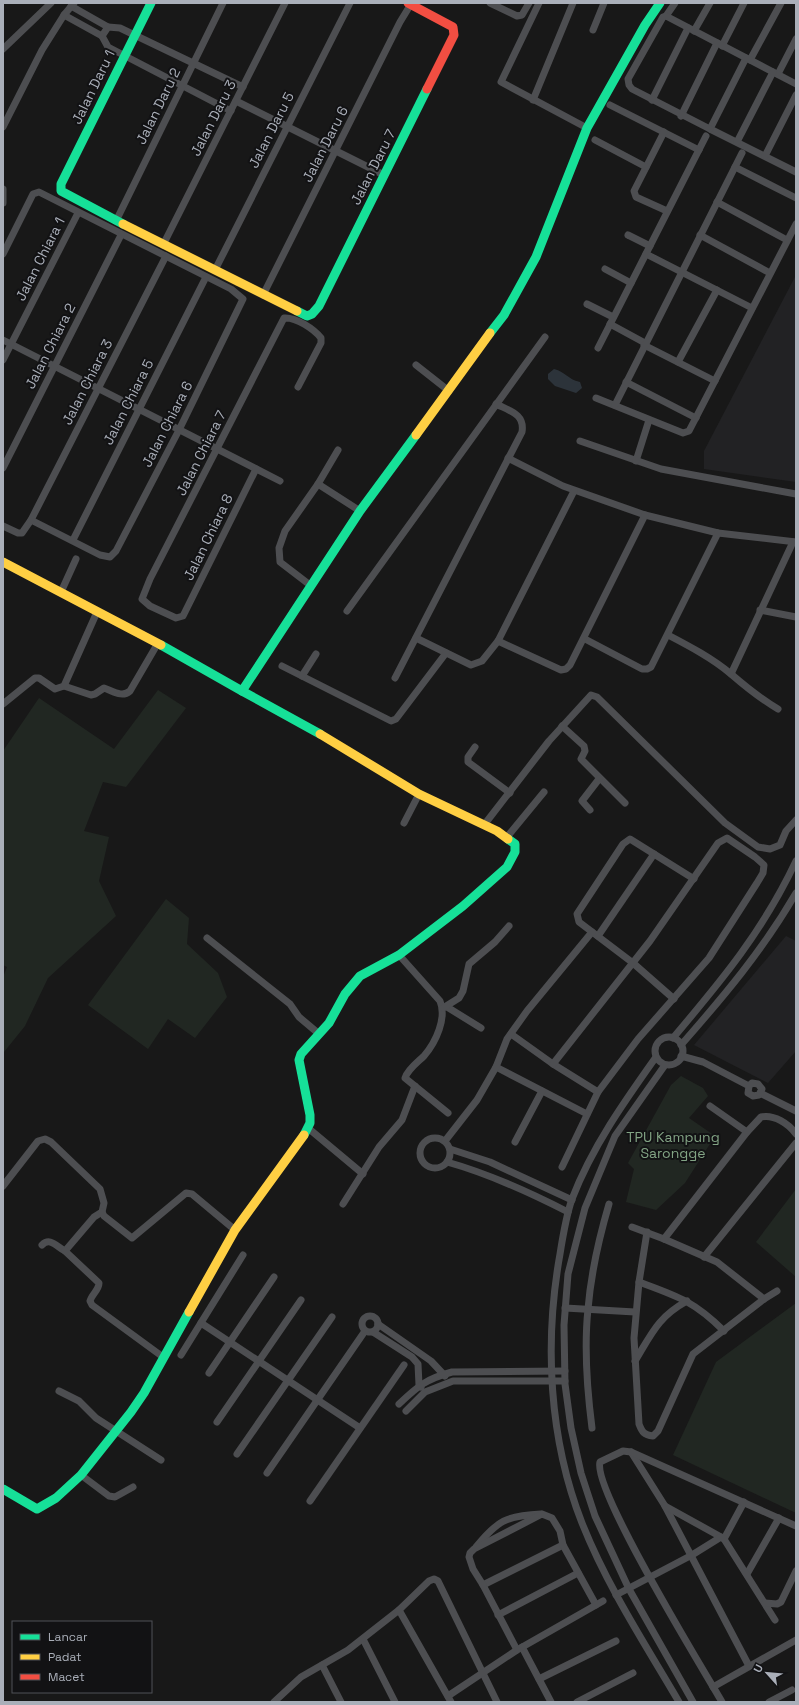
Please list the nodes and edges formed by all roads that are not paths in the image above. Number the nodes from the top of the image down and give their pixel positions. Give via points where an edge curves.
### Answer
1 (51, 3) edge
2 (151, 3) edge
3 (223, 3) edge
4 (285, 3) edge
5 (350, 3) edge
6 (490, 3) edge
7 (529, 3) edge
8 (539, 3) edge
9 (574, 3) edge
10 (604, 3) edge
11 (660, 3) edge
12 (675, 3) edge
13 (710, 3) edge
14 (744, 3) edge
15 (781, 3) edge
16 (72, 4) edge
17 (409, 4) edge
18 (64, 15) junction
19 (666, 16) junction
20 (108, 27) junction
21 (593, 30) dead end
22 (691, 30) junction
23 (135, 35) junction
24 (102, 36) junction
25 (796, 39) edge
26 (720, 45) junction
27 (3, 49) edge
28 (124, 56) junction
29 (748, 59) junction
30 (193, 63) junction
31 (775, 73) junction
32 (796, 84) edge
33 (182, 86) junction
34 (243, 87) junction
35 (796, 95) edge
36 (236, 100) junction
37 (533, 100) junction
38 (652, 100) junction
39 (610, 105) dead end
40 (231, 111) junction
41 (681, 116) junction
42 (287, 126) junction
43 (3, 127) edge
44 (587, 128) junction
45 (664, 132) junction
46 (708, 132) junction
47 (595, 140) dead end
48 (737, 142) junction
49 (699, 150) junction
50 (336, 151) junction
51 (742, 153) dead end
52 (765, 156) junction
53 (646, 167) junction
54 (735, 167) junction
55 (796, 172) edge
56 (384, 175) junction
57 (3, 189) edge
58 (796, 198) edge
59 (717, 202) junction
60 (3, 203) edge
61 (667, 211) junction
62 (78, 213) junction
63 (116, 221) junction
64 (796, 224) edge
65 (121, 235) junction
66 (628, 235) dead end
67 (700, 235) junction
68 (787, 240) junction
69 (163, 245) junction
70 (650, 246) junction
71 (3, 254) edge
72 (646, 254) junction
73 (166, 256) junction
74 (605, 269) dead end
75 (215, 270) junction
76 (681, 272) junction
77 (770, 273) junction
78 (206, 277) junction
79 (631, 282) junction
80 (717, 290) junction
81 (263, 295) junction
82 (588, 304) dead end
83 (752, 308) junction
84 (612, 321) junction
85 (545, 337) dead end
86 (3, 340) edge
87 (11, 344) junction
88 (644, 344) junction
89 (598, 348) dead end
90 (3, 360) edge
91 (678, 362) junction
92 (416, 365) dead end
93 (54, 366) junction
94 (714, 381) junction
95 (626, 382) junction
96 (298, 387) dead end
97 (98, 389) junction
98 (449, 391) junction
99 (596, 398) dead end
100 (496, 404) junction
101 (615, 405) junction
102 (139, 409) junction
103 (696, 418) junction
104 (649, 420) junction
105 (179, 430) junction
106 (580, 441) dead end
107 (218, 450) junction
108 (338, 450) dead end
109 (508, 458) junction
110 (636, 461) junction
111 (3, 468) edge
112 (256, 469) junction
113 (280, 481) dead end
114 (318, 484) junction
115 (574, 491) junction
116 (796, 494) edge
117 (360, 511) junction
118 (645, 515) junction
119 (31, 520) junction
120 (3, 526) edge
121 (718, 532) junction
122 (72, 540) junction
123 (795, 542) edge
124 (76, 559) dead end
125 (3, 562) edge
126 (310, 585) junction
127 (61, 592) junction
128 (760, 610) junction
129 (347, 611) dead end
130 (97, 612) junction
131 (183, 616) joint
132 (796, 617) edge
133 (668, 635) junction
134 (416, 638) junction
135 (584, 639) junction
136 (498, 641) junction
137 (158, 643) junction
138 (446, 653) junction
139 (316, 654) dead end
140 (282, 666) dead end
141 (731, 674) junction
142 (302, 676) junction
143 (395, 678) dead end
144 (64, 686) junction
145 (242, 691) junction
146 (3, 704) edge
147 (778, 709) dead end
148 (562, 726) junction
149 (475, 747) dead end
150 (599, 779) junction
151 (510, 792) junction
152 (544, 792) dead end
153 (420, 794) junction
154 (625, 803) dead end
155 (590, 810) dead end
156 (796, 820) edge
157 (404, 823) dead end
158 (484, 825) junction
159 (507, 837) junction
160 (654, 854) junction
161 (796, 862) edge
162 (694, 878) junction
163 (796, 893) edge
164 (509, 926) dead end
165 (595, 934) junction
166 (206, 938) dead end
167 (399, 955) junction
168 (633, 963) junction
169 (674, 1000) junction
170 (445, 1008) junction
171 (481, 1028) dead end
172 (318, 1033) junction
173 (511, 1034) junction
174 (673, 1038) junction
175 (681, 1045) junction
176 (681, 1056) junction
177 (656, 1057) junction
178 (553, 1064) junction
179 (665, 1065) junction
180 (496, 1067) junction
181 (415, 1086) junction
182 (542, 1091) junction
183 (598, 1092) junction
184 (710, 1106) dead end
185 (796, 1111) edge
186 (448, 1113) dead end
187 (587, 1114) junction
188 (308, 1128) junction
189 (747, 1132) junction
190 (796, 1134) edge
191 (445, 1141) junction
192 (515, 1142) dead end
193 (796, 1143) edge
194 (450, 1149) junction
195 (447, 1162) junction
196 (562, 1167) dead end
197 (363, 1174) junction
198 (517, 1174) junction
199 (582, 1176) junction
200 (595, 1181) junction
201 (512, 1184) junction
202 (3, 1186) edge
203 (572, 1200) junction
204 (343, 1204) dead end
205 (609, 1204) dead end
206 (102, 1212) junction
207 (568, 1212) junction
208 (632, 1227) dead end
209 (235, 1230) junction
210 (647, 1232) junction
211 (664, 1239) junction
212 (42, 1246) dead end
213 (65, 1251) junction
214 (243, 1255) dead end
215 (704, 1257) junction
216 (274, 1277) dead end
217 (639, 1282) junction
218 (777, 1291) dead end
219 (764, 1299) junction
220 (301, 1300) dead end
221 (687, 1300) junction
222 (566, 1308) junction
223 (588, 1309) junction
224 (635, 1312) junction
225 (332, 1316) dead end
226 (201, 1323) junction
227 (378, 1324) junction
228 (365, 1331) junction
229 (724, 1331) junction
230 (373, 1332) junction
231 (230, 1342) junction
232 (181, 1354) dead end
233 (163, 1357) junction
234 (259, 1361) junction
235 (635, 1362) junction
236 (404, 1365) dead end
237 (552, 1371) junction
238 (565, 1371) junction
239 (209, 1373) dead end
240 (445, 1374) junction
241 (288, 1380) junction
242 (552, 1381) junction
243 (565, 1381) junction
244 (447, 1383) junction
245 (419, 1385) junction
246 (59, 1391) dead end
247 (425, 1392) junction
248 (318, 1400) junction
249 (399, 1404) dead end
250 (406, 1411) dead end
251 (217, 1422) dead end
252 (360, 1428) junction
253 (592, 1428) dead end
254 (115, 1430) junction
255 (631, 1452) junction
256 (237, 1454) dead end
257 (161, 1460) dead end
258 (267, 1473) dead end
259 (81, 1475) junction
260 (133, 1487) dead end
261 (3, 1489) edge
262 (310, 1501) dead end
263 (744, 1502) junction
264 (665, 1506) junction
265 (542, 1514) junction
266 (778, 1518) junction
267 (796, 1526) edge
268 (722, 1538) junction
269 (563, 1545) junction
270 (474, 1549) junction
271 (692, 1555) junction
272 (796, 1571) edge
273 (578, 1573) junction
274 (747, 1574) junction
275 (648, 1578) junction
276 (483, 1585) junction
277 (629, 1589) junction
278 (616, 1595) junction
279 (603, 1601) dead end
280 (765, 1603) junction
281 (596, 1605) junction
282 (399, 1610) junction
283 (498, 1615) junction
284 (776, 1620) dead end
285 (363, 1639) junction
286 (796, 1640) edge
287 (616, 1641) dead end
288 (520, 1648) junction
289 (322, 1664) junction
290 (749, 1666) junction
291 (482, 1672) junction
292 (633, 1673) dead end
293 (539, 1679) junction
294 (713, 1687) junction
295 (792, 1690) dead end
296 (450, 1699) edge
297 (274, 1702) edge
298 (341, 1702) edge
299 (396, 1702) edge
300 (497, 1702) edge
301 (551, 1702) edge
302 (577, 1702) edge
303 (679, 1702) edge
304 (693, 1702) edge
305 (722, 1702) edge
306 (769, 1702) edge

1 - 27 street
2 - 23 street, Jalan Daru 1
3 - 30 street, Jalan Daru 2
4 - 34 street, Jalan Daru 3
5 - 42 street, Jalan Daru 5
6 - 7 street via 516,16 522,15
8 - 37 street via 501,82
9 - 37 street
10 - 21 street
11 - 44 street via 644,25
12 - 19 street
13 - 22 street
14 - 26 street
15 - 29 street
16 - 18 street
16 - 20 street
17 - 50 street, Jalan Daru 6
17 - 56 street, Jalan Daru 7 via 455,30 449,47
18 - 24 street
18 - 43 street via 42,50
19 - 22 street
19 - 38 street via 661,19 628,79 628,85 632,89
20 - 23 street via 120,28
20 - 24 street
22 - 26 street
22 - 38 street
23 - 28 street, Jalan Daru 1
23 - 30 street
24 - 28 street via 108,47
25 - 31 street
26 - 29 street
26 - 41 street
28 - 33 street
28 - 63 street, Jalan Daru 1 via 61,184 61,191
29 - 31 street
29 - 46 street
30 - 33 street, Jalan Daru 2
30 - 34 street
31 - 32 street
31 - 48 street
33 - 40 street
33 - 63 street, Jalan Daru 2
34 - 36 street, Jalan Daru 3
35 - 52 street
36 - 40 street, Jalan Daru 3
36 - 42 street
37 - 44 street
38 - 41 street
39 - 45 street
40 - 69 street, Jalan Daru 3
41 - 46 street
42 - 50 street
42 - 75 street, Jalan Daru 5
44 - 98 street via 536,257 504,315
45 - 49 street
45 - 53 street
46 - 48 street
46 - 49 street
47 - 53 street
48 - 52 street
49 - 61 street
50 - 56 street
50 - 81 street, Jalan Daru 6
51 - 54 street
52 - 55 street
53 - 61 street via 634,189 634,194
54 - 58 street
54 - 59 street
56 - 81 street, Jalan Daru 7 via 319,306 312,314 307,316 298,313
57 - 60 street
59 - 67 street
59 - 68 street
61 - 70 street
62 - 65 street
62 - 71 street via 39,192 33,194
62 - 87 street, Jalan Chiara 1
63 - 69 street
64 - 68 street
65 - 73 street
65 - 93 street, Jalan Chiara 2
66 - 70 street
67 - 76 street
67 - 77 street
68 - 77 street
69 - 75 street
70 - 72 street
72 - 76 street
72 - 79 street
73 - 78 street
73 - 97 street, Jalan Chiara 3
74 - 79 street
75 - 81 street
76 - 80 street
76 - 88 street
77 - 83 street
78 - 102 street, Jalan Chiara 5
78 - 105 street, Jalan Chiara 6 via 231,289 243,300
79 - 84 street
80 - 83 street
80 - 91 street
82 - 84 street
83 - 94 street
84 - 88 street
84 - 89 street
85 - 100 street
86 - 87 street
87 - 90 street, Jalan Chiara 1
87 - 93 street
88 - 91 street
88 - 95 street
91 - 94 street
92 - 98 street
93 - 97 street
93 - 111 street, Jalan Chiara 2
94 - 103 street
95 - 101 street
95 - 103 street
96 - 107 street, Jalan Chiara 7 via 321,343 321,338 316,332 290,318 284,318
97 - 102 street
97 - 119 street, Jalan Chiara 3
98 - 117 street
99 - 101 street
100 - 109 street via 521,418 524,423
100 - 129 street
101 - 104 street
102 - 105 street
102 - 122 street, Jalan Chiara 5
103 - 104 street via 689,430 683,433
104 - 110 street
105 - 107 street
105 - 122 street, Jalan Chiara 6 via 116,551 110,557 100,555
106 - 110 street
107 - 112 street
107 - 131 street, Jalan Chiara 7 via 142,599 150,606 176,618
108 - 114 street
109 - 115 street
109 - 134 street
110 - 116 street via 691,476
112 - 113 street
112 - 131 street, Jalan Chiara 8
114 - 117 street
114 - 126 street via 286,531 279,548 280,562
115 - 118 street
115 - 136 street
117 - 126 street
118 - 121 street
118 - 135 street
119 - 120 street, Jalan Chiara 3 via 22,533
119 - 122 street
121 - 123 street
121 - 133 street
123 - 128 street
124 - 127 street
125 - 127 street
126 - 145 street
127 - 130 street
128 - 132 street
128 - 141 street
130 - 137 street
130 - 144 street
133 - 135 street via 651,667 646,669
133 - 141 street via 693,648
134 - 138 street
134 - 143 street
135 - 136 street via 570,665 561,670
136 - 138 street via 482,661 476,664 471,665
137 - 144 street via 126,695 104,688 91,695
137 - 145 street
138 - 142 street via 396,719 391,721
139 - 142 street
140 - 142 street
141 - 147 street via 749,690
144 - 146 street via 55,689 35,678
145 - 153 street via 312,728
148 - 150 street via 584,746 586,751 581,760
148 - 151 street
148 - 156 street via 591,695 597,697 709,809 755,846 770,850 780,845 786,831
149 - 151 street via 468,757 468,762
150 - 154 street
150 - 155 street via 582,801
151 - 158 street
152 - 159 street
153 - 157 street
153 - 158 street
158 - 159 street
159 - 167 street via 515,844 515,852 507,867 463,906
160 - 162 street
160 - 165 street
160 - 165 street via 630,839 625,842 577,914 579,922
161 - 174 street via 765,921 731,970
162 - 168 street
162 - 169 street via 718,844 727,838 764,865 763,873 709,958
163 - 175 street via 777,926 738,980
164 - 170 street via 470,964 463,991 459,998
165 - 168 street
165 - 173 street
166 - 172 street via 290,1004 299,1017
167 - 170 street
167 - 172 street via 360,976 345,994 329,1023
168 - 169 street
168 - 178 street
169 - 183 street via 638,1040
170 - 171 street
170 - 181 street via 435,1041 406,1076 406,1080
172 - 188 street via 299,1060 310,1115
173 - 178 street
173 - 180 street
174 - 175 street
174 - 177 street via 658,1043 655,1049
175 - 176 street
176 - 179 street via 676,1064
176 - 185 street via 703,1062 749,1086 752,1083 758,1084 762,1089 760,1093
177 - 179 street
177 - 199 street via 606,1130
178 - 183 street
179 - 200 street via 615,1136
180 - 182 street
180 - 191 street via 477,1100
181 - 186 street
181 - 197 street via 402,1120 379,1147
182 - 187 street
182 - 192 street
183 - 187 street
184 - 189 street
187 - 196 street
188 - 197 street
188 - 209 street
189 - 190 street via 761,1117 768,1115
189 - 211 street
191 - 194 street
191 - 195 street via 432,1138 424,1143 420,1152 423,1161 430,1167 439,1167
193 - 215 street
194 - 195 street
194 - 198 street via 470,1154
195 - 201 street via 471,1168
197 - 204 street
198 - 201 street
198 - 203 street
199 - 200 street
199 - 203 street
200 - 222 street via 585,1208 568,1274
201 - 207 street
202 - 206 street via 38,1141 45,1139 100,1189 104,1204
203 - 207 street
205 - 223 street via 594,1264
206 - 209 street via 132,1238 186,1193 192,1194
206 - 213 street via 94,1217
207 - 237 street via 556,1277
208 - 210 street
209 - 233 street
210 - 211 street
210 - 217 street
211 - 215 street
212 - 213 street via 50,1241
213 - 233 street via 100,1283 91,1297 92,1305
214 - 226 street
215 - 219 street via 717,1262
216 - 231 street
217 - 221 street
217 - 224 street
218 - 219 street
219 - 229 street
220 - 234 street
221 - 229 street via 705,1312
221 - 235 street via 671,1310 656,1326
222 - 223 street
222 - 238 street
223 - 224 street
223 - 253 street via 587,1350
224 - 235 street
225 - 241 street
226 - 231 street
226 - 232 street
227 - 228 street via 374,1317 366,1317 361,1324
227 - 230 street
227 - 240 street via 431,1361
228 - 230 street
228 - 248 street
229 - 235 street via 693,1354 653,1436 644,1434 639,1424
230 - 245 street via 412,1357 418,1364
231 - 234 street
231 - 239 street
233 - 254 street via 144,1393
234 - 241 street
234 - 251 street
236 - 252 street
237 - 238 street
237 - 240 street
237 - 242 street
238 - 243 street
240 - 244 street
240 - 245 street
241 - 248 street
241 - 256 street
242 - 243 street
242 - 244 street
242 - 278 street via 557,1432 567,1480 596,1555
243 - 277 street via 571,1428 581,1474 594,1516
244 - 247 street
245 - 247 street
245 - 249 street
246 - 254 street via 78,1401 89,1413
247 - 250 street
248 - 252 street
248 - 258 street
252 - 262 street
254 - 257 street
254 - 259 street
255 - 263 street
255 - 264 street
255 - 275 street via 623,1451 603,1460 600,1462 600,1468 611,1500
259 - 260 street via 109,1496 115,1497
259 - 261 street via 56,1498 38,1510
263 - 266 street
263 - 268 street
264 - 268 street
264 - 271 street
265 - 269 street via 552,1518 560,1531
265 - 270 street
265 - 270 street via 505,1519 486,1534
266 - 267 street
266 - 274 street
268 - 271 street
268 - 274 street
269 - 273 street
269 - 276 street
270 - 276 street via 469,1557 472,1568
271 - 275 street
271 - 290 street
272 - 280 street via 781,1602
273 - 281 street
273 - 283 street
274 - 280 street
275 - 277 street
275 - 294 street
276 - 283 street
277 - 278 street
277 - 304 street
278 - 303 street
279 - 281 street
280 - 284 street
281 - 288 street
282 - 285 street
282 - 291 street via 429,1581 438,1581
282 - 296 street
283 - 288 street
285 - 289 street
285 - 299 street
286 - 290 street
287 - 293 street
288 - 291 street
288 - 293 street
289 - 297 street via 301,1676
289 - 298 street
290 - 294 street
291 - 296 street
291 - 300 street
292 - 302 street
293 - 301 street
294 - 305 street
295 - 306 street

